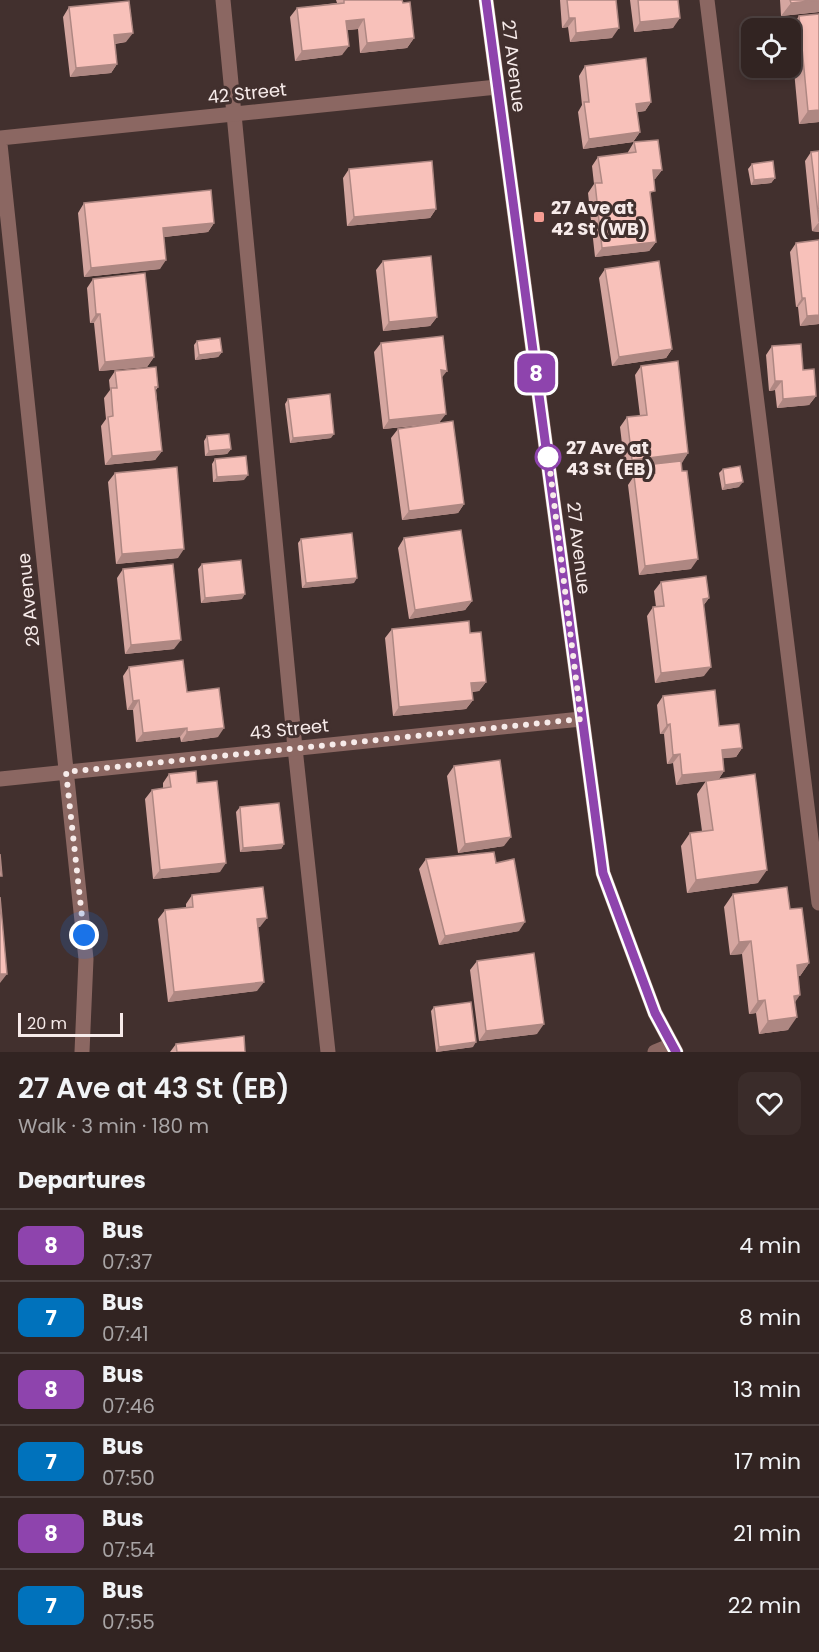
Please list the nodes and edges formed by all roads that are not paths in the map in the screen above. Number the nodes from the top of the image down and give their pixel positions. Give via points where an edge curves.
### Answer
1 (223, 0) edge
2 (486, 0) edge
3 (707, 0) edge
4 (497, 87) junction
5 (234, 114) junction
6 (0, 138) edge
7 (0, 144) edge
8 (581, 719) junction
9 (295, 748) junction
10 (66, 772) junction
11 (0, 779) edge
12 (819, 903) edge
13 (674, 1048) edge
14 (82, 1052) edge
15 (328, 1052) edge
16 (655, 1052) edge

1 - 5 street
2 - 4 street, 27 Avenue
3 - 12 street
4 - 5 street, 42 Street
4 - 8 street, 27 Avenue
5 - 6 street, 42 Street
5 - 9 street
7 - 10 street, 28 Avenue
8 - 9 street, 43 Street
8 - 13 street, 27 Avenue via 603,873 655,1013
9 - 10 street, 43 Street
9 - 15 street
10 - 11 street, 43 Street
10 - 14 street, 28 Avenue via 86,959
13 - 16 street

